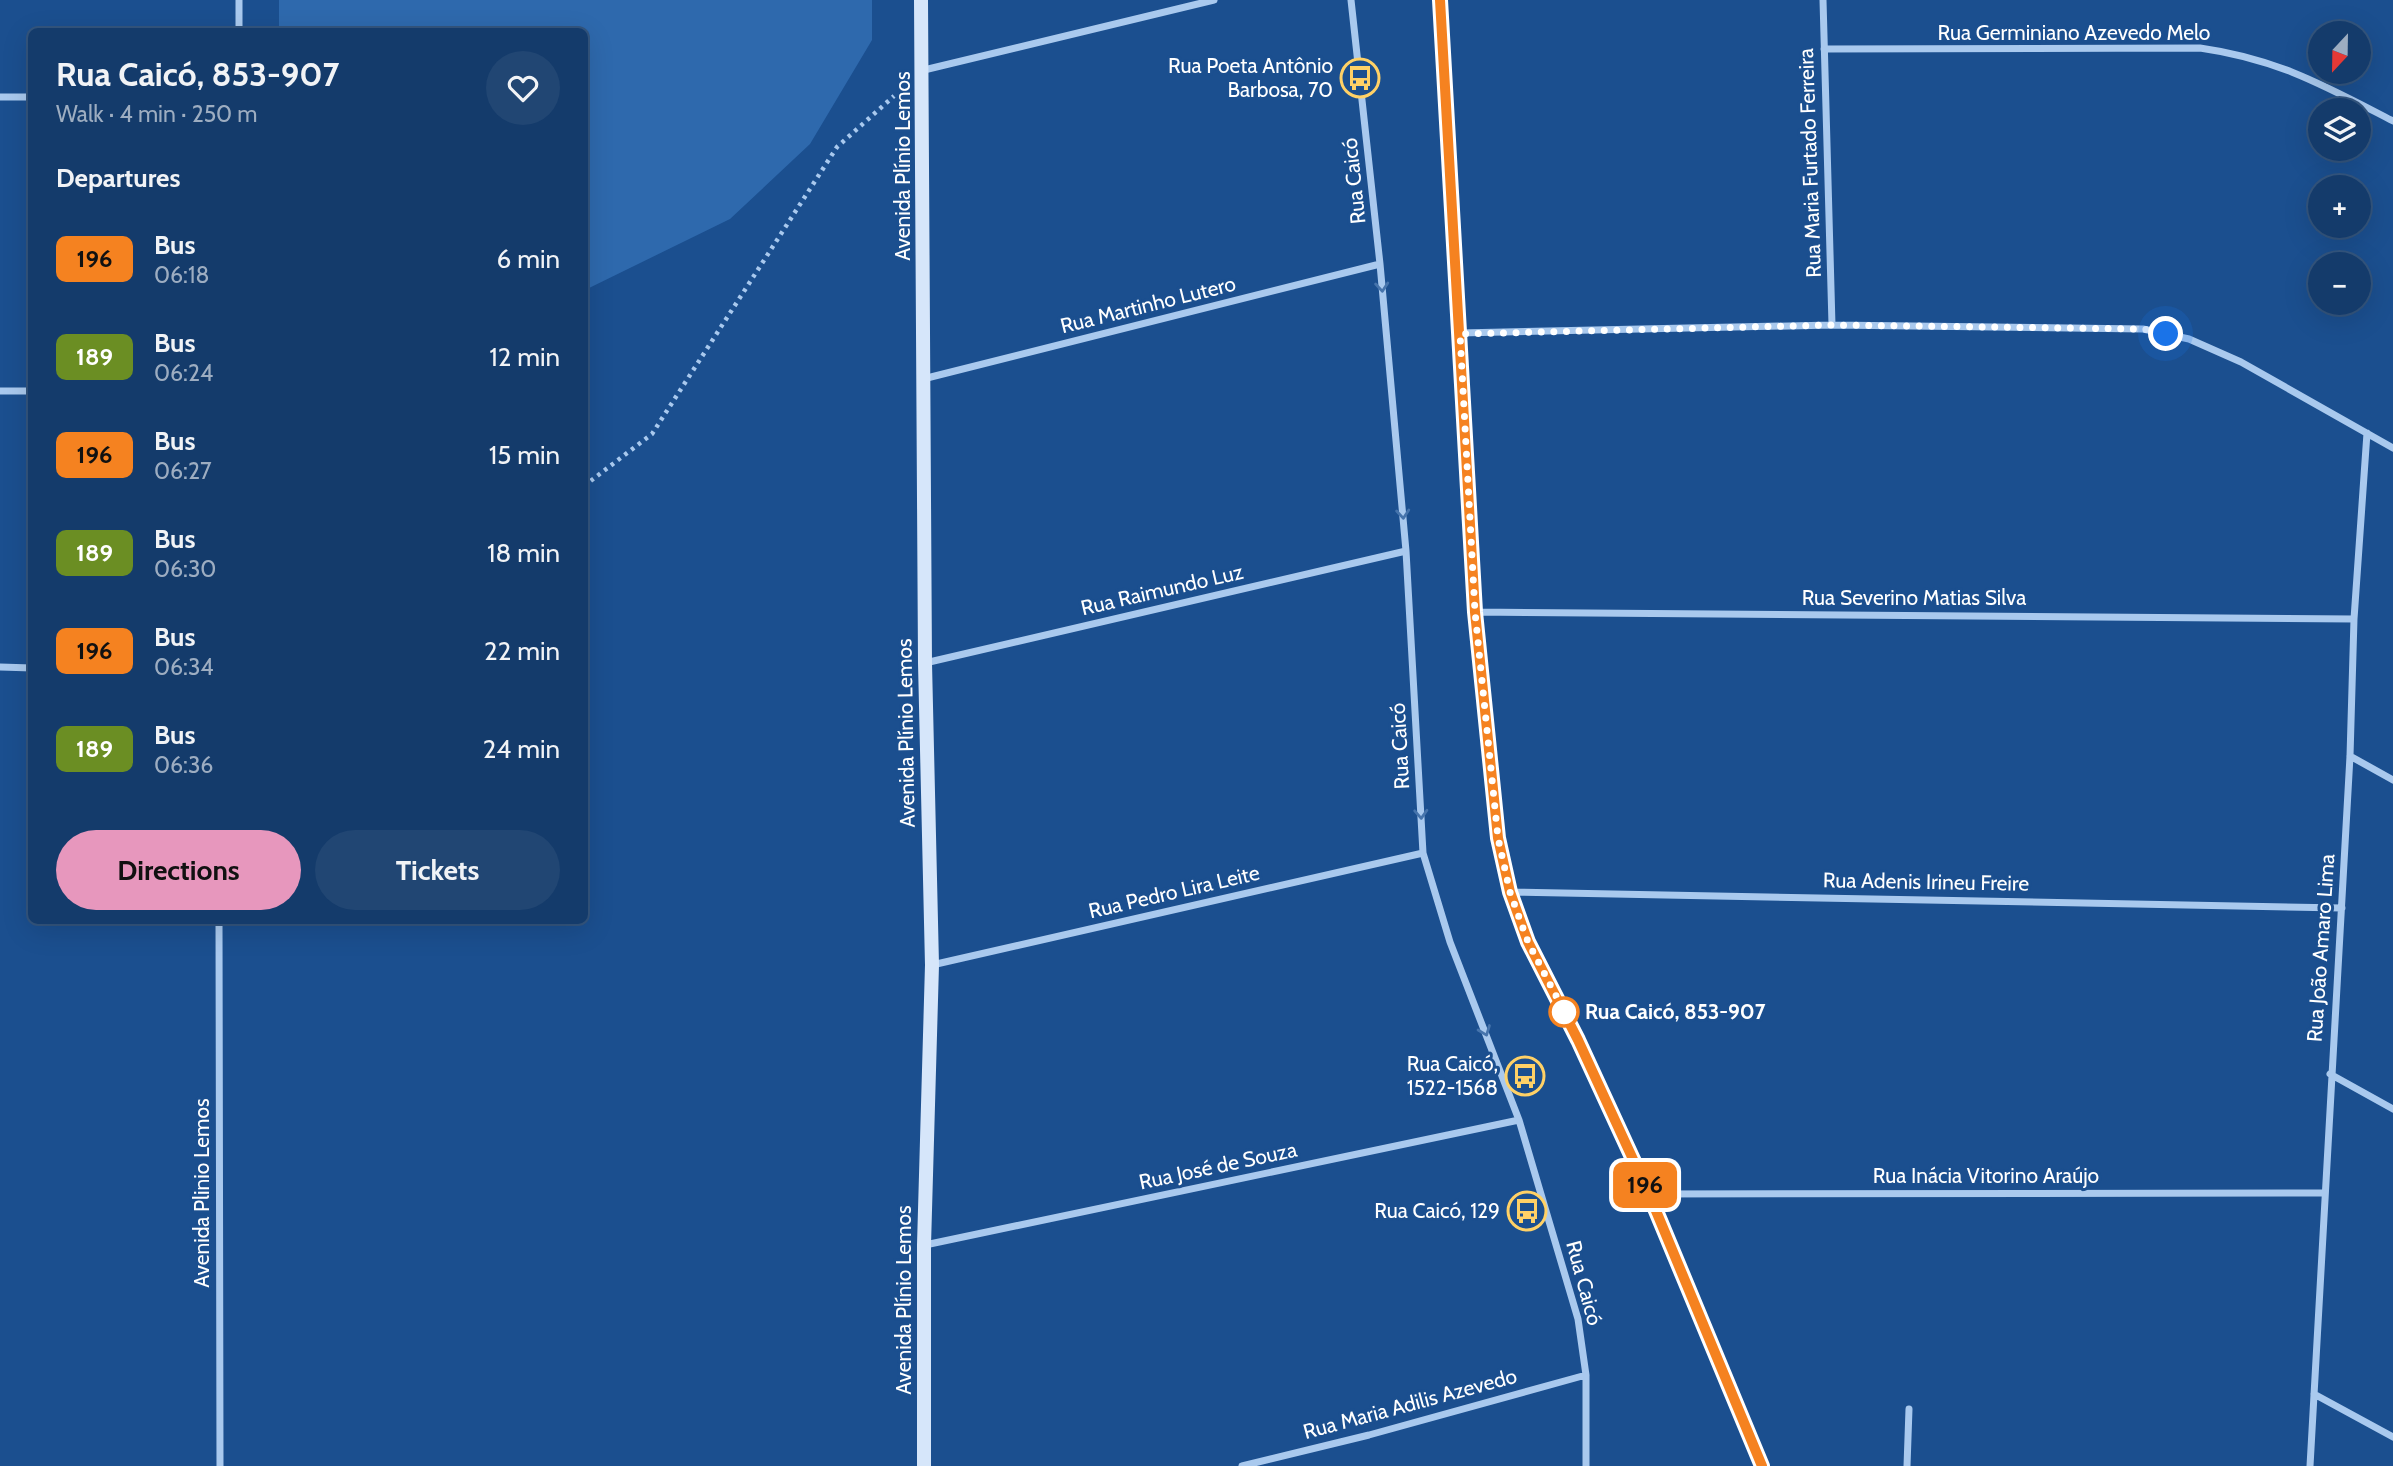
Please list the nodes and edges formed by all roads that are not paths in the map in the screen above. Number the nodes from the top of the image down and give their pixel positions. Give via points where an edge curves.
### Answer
1 (239, 0) edge
2 (921, 0) edge
3 (1214, 0) edge
4 (1351, 0) edge
5 (1440, 0) edge
6 (1824, 0) edge
7 (239, 28) edge
8 (1824, 49) junction
9 (924, 70) junction
10 (0, 97) edge
11 (28, 97) edge
12 (2393, 121) edge
13 (1380, 264) junction
14 (1832, 325) junction
15 (1460, 334) junction
16 (923, 379) junction
17 (0, 391) edge
18 (28, 391) edge
19 (2367, 433) junction
20 (2393, 448) edge
21 (1406, 551) junction
22 (1475, 612) junction
23 (2354, 619) junction
24 (925, 663) junction
25 (0, 667) edge
26 (28, 668) edge
27 (2350, 756) junction
28 (2393, 779) edge
29 (1423, 853) junction
30 (1510, 892) junction
31 (2342, 908) junction
32 (219, 924) edge
33 (932, 965) junction
34 (2330, 1074) junction
35 (2393, 1109) edge
36 (1519, 1120) junction
37 (2324, 1193) junction
38 (1649, 1194) junction
39 (924, 1245) junction
40 (1586, 1375) junction
41 (2314, 1394) junction
42 (1909, 1409) dead end
43 (2393, 1437) edge
44 (220, 1466) edge
45 (924, 1466) edge
46 (1242, 1466) edge
47 (1586, 1466) edge
48 (1762, 1466) edge
49 (1907, 1466) edge
50 (2310, 1466) edge

1 - 7 street
2 - 9 main road, Avenida Plínio Lemos
3 - 9 street
4 - 13 street, Rua Caicó
5 - 15 street
6 - 8 street, Rua Maria Furtado Ferreira
8 - 12 street, Rua Germiniano Azevedo Melo via 2200,48 2246,55 2298,73
8 - 14 street, Rua Maria Furtado Ferreira
9 - 16 main road, Avenida Plínio Lemos
10 - 11 street
13 - 16 street, Rua Martinho Lutero
13 -> 21 street, Rua Caicó
14 - 15 street
14 - 19 street via 2143,329 2189,339 2241,362
15 - 22 street
16 - 24 main road, Avenida Plínio Lemos
17 - 18 street
19 - 20 street
19 - 23 street, Rua João Amaro Lima
21 - 24 street, Rua Raimundo Luz
21 -> 29 street, Rua Caicó
22 - 23 street, Rua Severino Matias Silva
22 - 30 street via 1498,838
23 - 27 street, Rua João Amaro Lima
24 - 33 main road, Avenida Plínio Lemos
25 - 26 street
27 - 28 street
27 - 31 street, Rua João Amaro Lima
29 - 33 street, Rua Pedro Lira Leite
29 -> 36 street, Rua Caicó via 1450,942
30 - 31 street, Rua Adenis Irineu Freire
30 - 38 street via 1528,942
31 - 34 street, Rua João Amaro Lima
32 - 44 street, Avenida Plinio Lemos
33 - 39 main road, Avenida Plínio Lemos
34 - 35 street
34 - 37 street, Rua João Amaro Lima
36 - 39 street, Rua José de Souza
36 - 40 street, Rua Caicó via 1578,1319
37 - 38 street, Rua Inácia Vitorino Araújo
37 - 41 street, Rua João Amaro Lima
38 - 48 street
39 - 45 main road, Avenida Plínio Lemos
40 - 46 street, Rua Maria Adilis Azevedo
40 - 47 street, Rua Caicó
41 - 43 street
41 - 50 street, Rua João Amaro Lima
42 - 49 street

